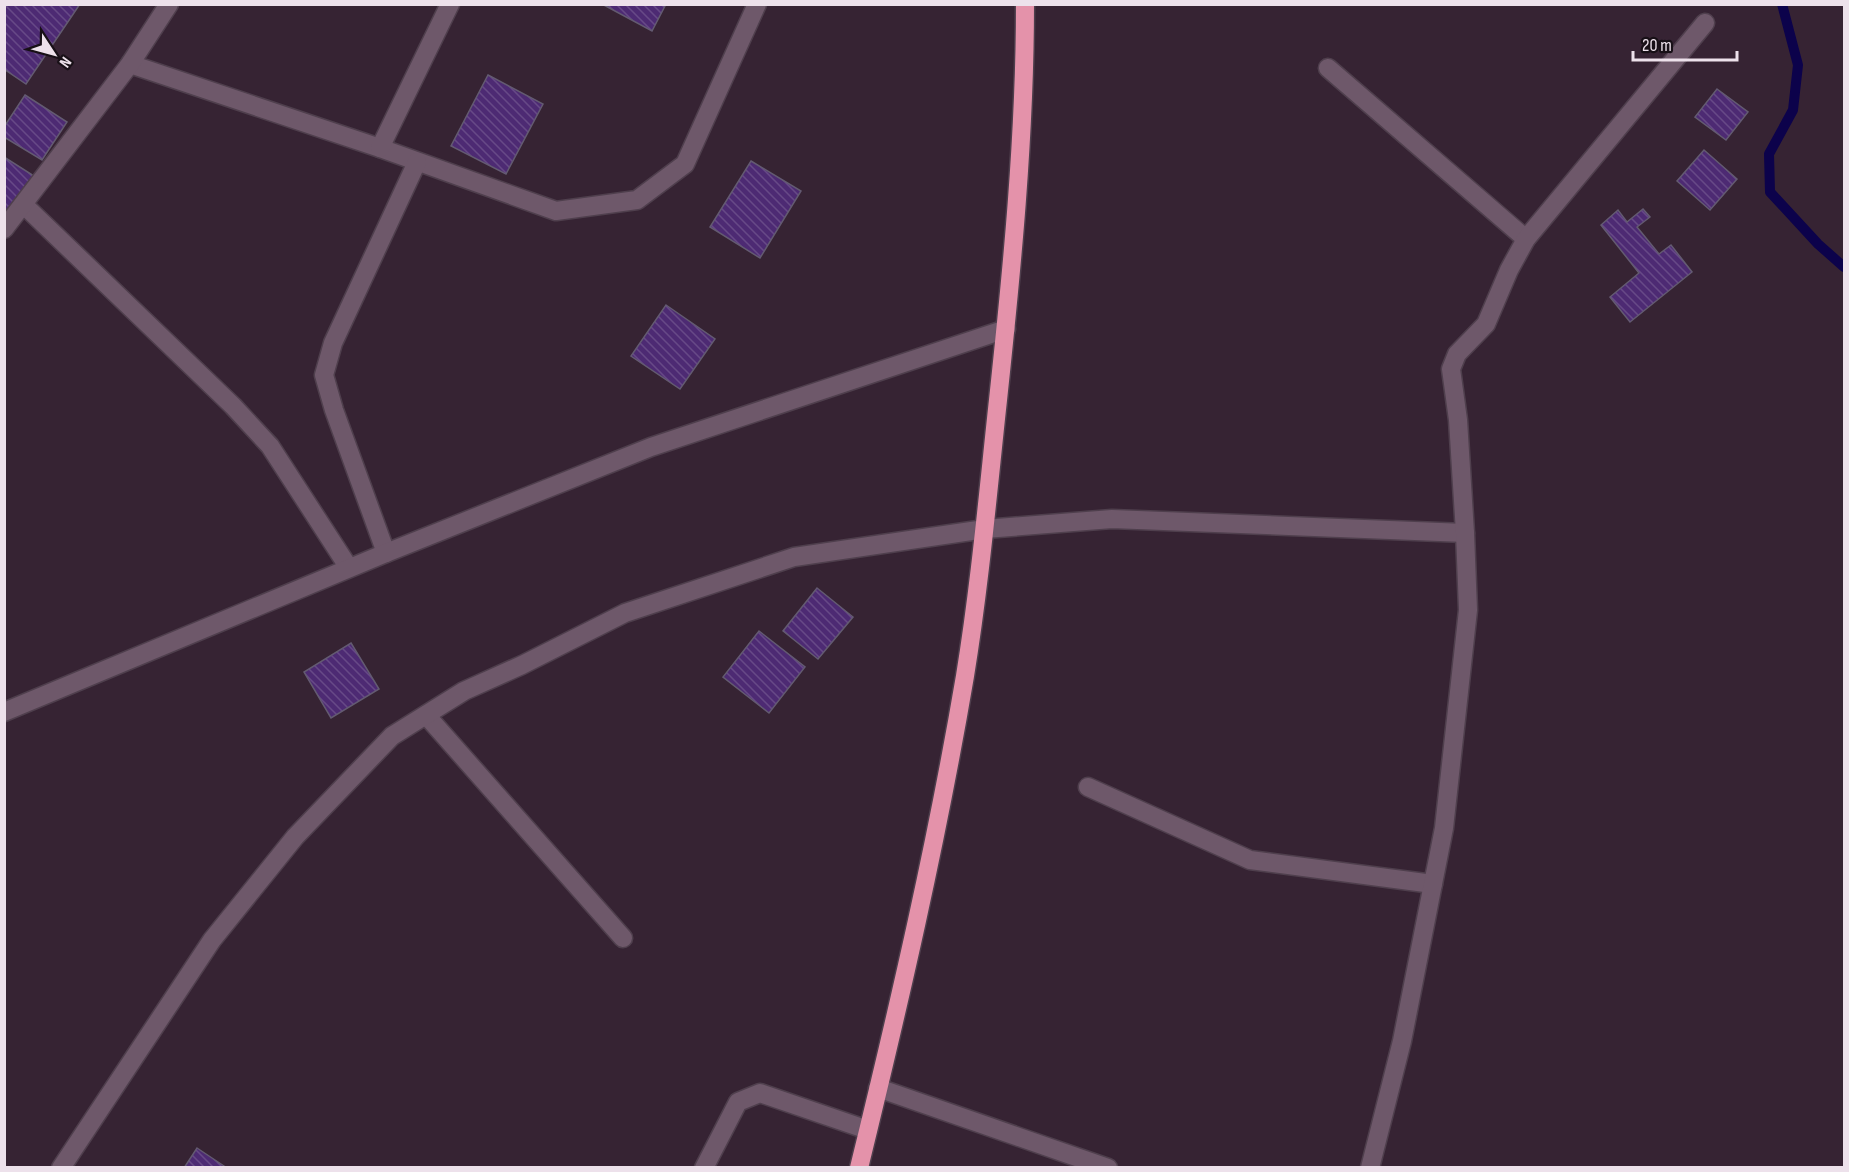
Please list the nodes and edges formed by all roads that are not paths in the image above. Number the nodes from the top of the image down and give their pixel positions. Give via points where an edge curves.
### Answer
1 (169, 4) edge
2 (450, 4) edge
3 (757, 4) edge
4 (1025, 4) edge
5 (1705, 23) dead end
6 (130, 64) junction
7 (1328, 68) dead end
8 (380, 148) junction
9 (417, 162) junction
10 (24, 205) junction
11 (4, 229) edge
12 (1526, 239) junction
13 (1006, 329) junction
14 (985, 530) junction
15 (1465, 533) junction
16 (386, 553) junction
17 (349, 568) junction
18 (4, 712) edge
19 (426, 715) junction
20 (1088, 787) dead end
21 (1433, 884) junction
22 (623, 938) dead end
23 (878, 1088) junction
24 (868, 1130) junction
25 (61, 1167) edge
26 (704, 1167) edge
27 (859, 1167) edge
28 (1108, 1167) edge
29 (1370, 1167) edge

1 - 6 street
2 - 8 street
3 - 9 street via 685,164 637,200 555,211
4 - 13 highway via 1022,138
5 - 12 street
6 - 8 street
6 - 10 street
7 - 12 street
8 - 9 street
9 - 16 street via 333,343 324,375 333,410
10 - 11 street
10 - 17 street via 270,446
12 - 15 street via 1485,324 1457,354 1451,369
13 - 14 highway
13 - 16 street via 651,447
14 - 15 street via 1112,519
14 - 19 street via 794,557 625,613 464,691
14 - 23 highway via 965,675 926,888
15 - 21 street via 1468,610 1444,828
16 - 17 street
17 - 18 street
19 - 22 street
19 - 25 street via 392,736 295,837 212,940
20 - 21 street via 1250,860
21 - 29 street via 1402,1041
23 - 24 highway
23 - 28 street
24 - 26 street via 760,1093 738,1102
24 - 27 highway

